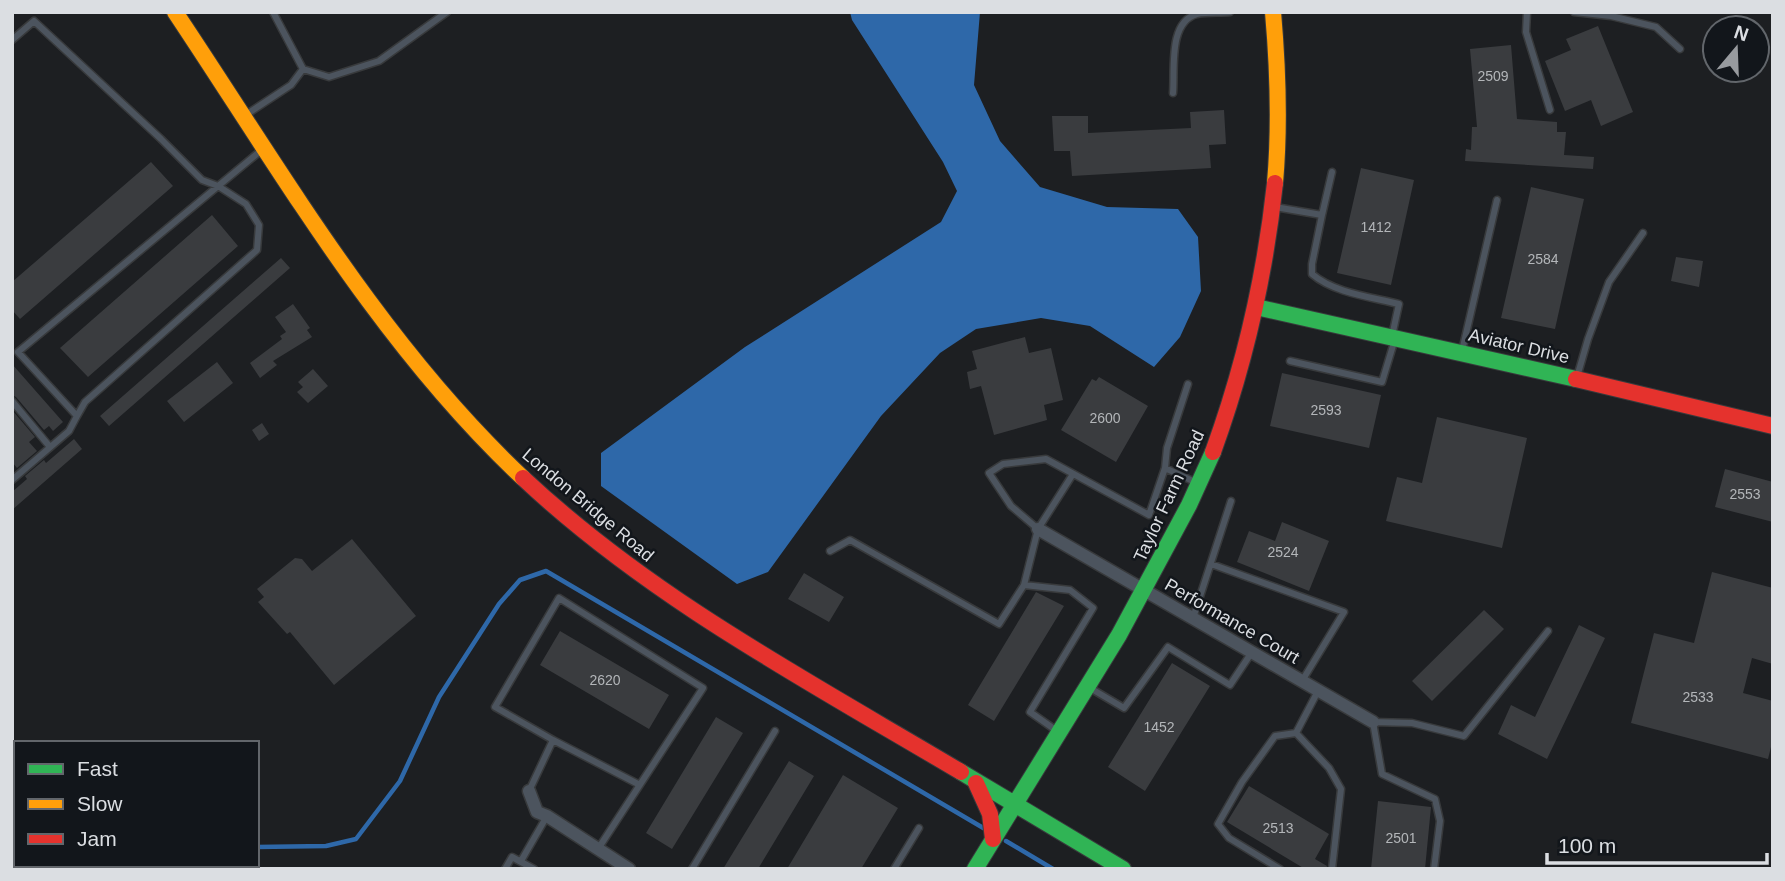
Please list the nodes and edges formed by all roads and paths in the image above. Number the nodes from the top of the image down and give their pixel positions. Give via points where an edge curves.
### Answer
1 (30, 12) edge
2 (175, 12) edge
3 (273, 12) edge
4 (447, 12) edge
5 (1230, 12) edge
6 (1273, 12) edge
7 (1527, 12) edge
8 (1574, 12) edge
9 (34, 21) junction
10 (12, 40) edge
11 (1680, 49) dead end
12 (303, 69) junction
13 (1173, 93) dead end
14 (1550, 110) dead end
15 (245, 115) junction
16 (266, 147) junction
17 (1332, 172) dead end
18 (218, 186) junction
19 (1497, 200) dead end
20 (1273, 206) junction
21 (1322, 215) junction
22 (1643, 233) dead end
23 (1256, 307) junction
24 (1394, 337) junction
25 (1462, 352) junction
26 (1290, 361) dead end
27 (1577, 379) junction
28 (1188, 384) dead end
29 (12, 401) edge
30 (77, 416) junction
31 (1773, 426) edge
32 (50, 447) junction
33 (1165, 468) junction
34 (1073, 474) junction
35 (12, 480) edge
36 (1198, 484) junction
37 (1231, 501) dead end
38 (1038, 529) junction
39 (830, 551) dead end
40 (1211, 564) junction
41 (1024, 585) junction
42 (1144, 590) junction
43 (1193, 618) junction
44 (1548, 631) dead end
45 (1252, 652) junction
46 (1303, 681) junction
47 (1089, 688) junction
48 (1318, 691) junction
49 (1373, 722) junction
50 (775, 732) dead end
51 (1060, 733) junction
52 (1296, 733) junction
53 (553, 740) junction
54 (976, 782) junction
55 (638, 784) junction
56 (529, 791) joint
57 (1015, 804) junction
58 (547, 816) junction
59 (919, 828) dead end
60 (993, 839) junction
61 (598, 850) junction
62 (521, 861) junction
63 (505, 869) edge
64 (534, 869) edge
65 (629, 869) edge
66 (692, 869) edge
67 (894, 869) edge
68 (975, 869) edge
69 (1124, 869) edge
70 (1280, 869) edge
71 (1332, 869) edge
72 (1434, 869) edge

1 - 9 lane
2 - 15 street, London Bridge Road
3 - 12 lane
4 - 12 lane via 379,61 329,77
5 - 13 lane via 1196,14 1182,22 1176,37
6 - 20 street, Taylor Farm Road via 1280,98
7 - 14 lane via 1526,32
8 - 11 lane via 1656,27
9 - 10 lane
9 - 18 lane via 202,180
12 - 15 lane via 291,85
15 - 16 street, London Bridge Road
16 - 18 lane
16 - 54 street, London Bridge Road via 360,289 410,354 487,441 558,509 646,580 711,623
17 - 21 lane
18 - 30 lane via 246,204 259,225 257,250 85,402
18 - 30 lane via 18,352
19 - 25 lane
20 - 21 lane
20 - 23 street, Taylor Farm Road
21 - 24 lane via 1312,274 1335,287 1399,304
22 - 27 lane via 1609,282
23 - 24 street, Aviator Drive
23 - 36 street, Taylor Farm Road via 1230,402
24 - 25 street, Aviator Drive
24 - 26 lane via 1382,382
25 - 27 street, Aviator Drive
27 - 31 street, Aviator Drive
28 - 33 lane
29 - 32 lane
30 - 32 lane
32 - 35 lane
33 - 34 lane via 1149,515
33 - 36 lane
34 - 38 lane
34 - 38 lane via 1046,459 1003,464 989,473 1011,506
36 - 42 street, Taylor Farm Road
37 - 40 lane
38 - 41 lane
38 - 42 street, Performance Court
39 - 41 lane via 850,540 999,624
40 - 43 lane
40 - 46 lane via 1344,612
41 - 51 lane via 1070,590 1093,608 1030,712
42 - 43 street, Performance Court
42 - 47 street, Taylor Farm Road
43 - 45 street, Performance Court
44 - 49 lane via 1464,736 1412,723
45 - 46 street, Performance Court
45 - 47 lane via 1230,685 1168,647 1124,708
46 - 48 street, Performance Court
47 - 51 street, Taylor Farm Road
48 - 49 street, Performance Court
48 - 52 lane
49 - 72 lane via 1382,774 1435,799 1440,821
50 - 66 lane
51 - 57 street, Taylor Farm Road
52 - 70 lane via 1275,736 1218,824 1229,838
52 - 71 lane via 1329,768 1341,789
53 - 55 lane
53 - 55 lane via 495,707 559,598 703,688
53 - 56 lane
54 - 57 street, London Bridge Road
54 - 60 street via 990,814
55 - 61 lane
56 - 58 street via 537,812
57 - 60 street, Taylor Farm Road
57 - 69 street, London Bridge Road
58 - 61 street
58 - 62 lane
59 - 67 lane
60 - 68 street, Taylor Farm Road
61 - 65 street
62 - 63 lane via 512,857
62 - 64 lane

